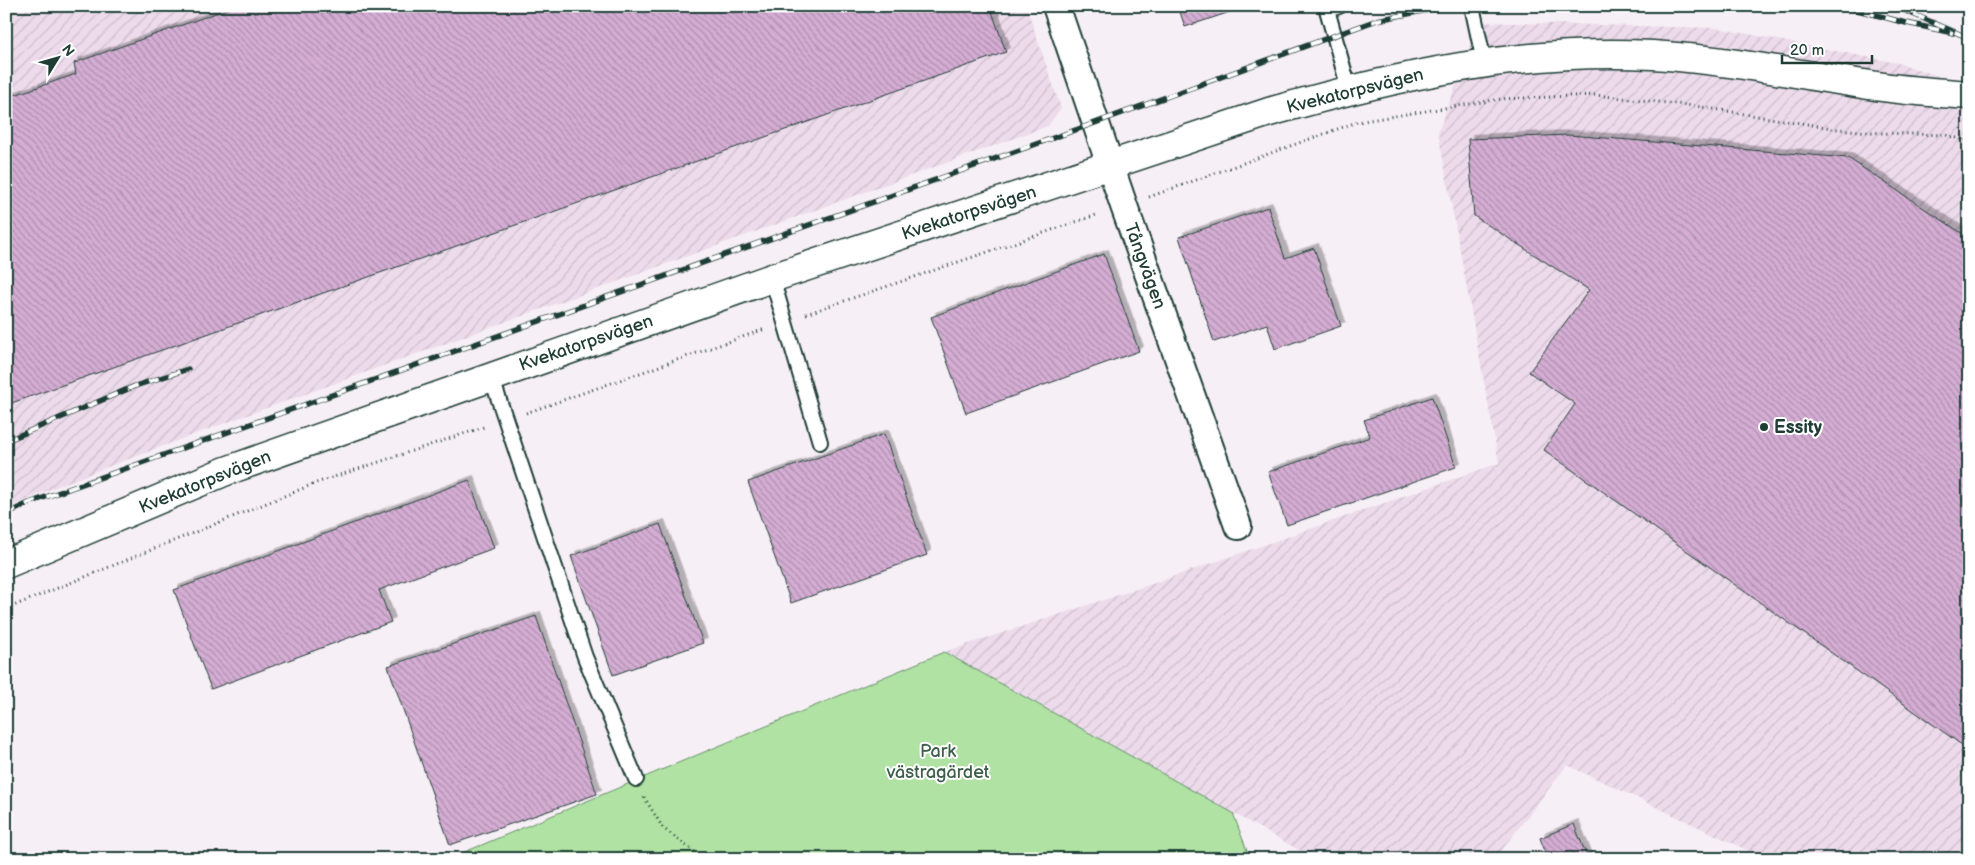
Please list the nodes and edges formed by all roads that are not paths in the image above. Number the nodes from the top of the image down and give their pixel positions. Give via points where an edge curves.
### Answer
1 (1056, 6) edge
2 (1472, 6) edge
3 (1331, 7) edge
4 (1484, 62) junction
5 (1348, 89) junction
6 (1969, 95) edge
7 (1110, 166) junction
8 (772, 278) junction
9 (491, 376) junction
10 (820, 442) dead end
11 (1238, 526) dead end
12 (6, 564) edge
13 (636, 779) road end

1 - 7 street, Tångvägen
2 - 4 lane
3 - 5 lane
4 - 5 street, Kvekatorpsvägen
4 - 6 street, Kvekatorpsvägen via 1539,56 1653,55 1788,70 1890,88
5 - 7 street, Kvekatorpsvägen
7 - 8 street, Kvekatorpsvägen
7 - 11 street, Tångvägen
8 - 9 street, Kvekatorpsvägen
8 - 10 lane
9 - 12 street, Kvekatorpsvägen via 226,471
9 - 13 lane via 585,657

